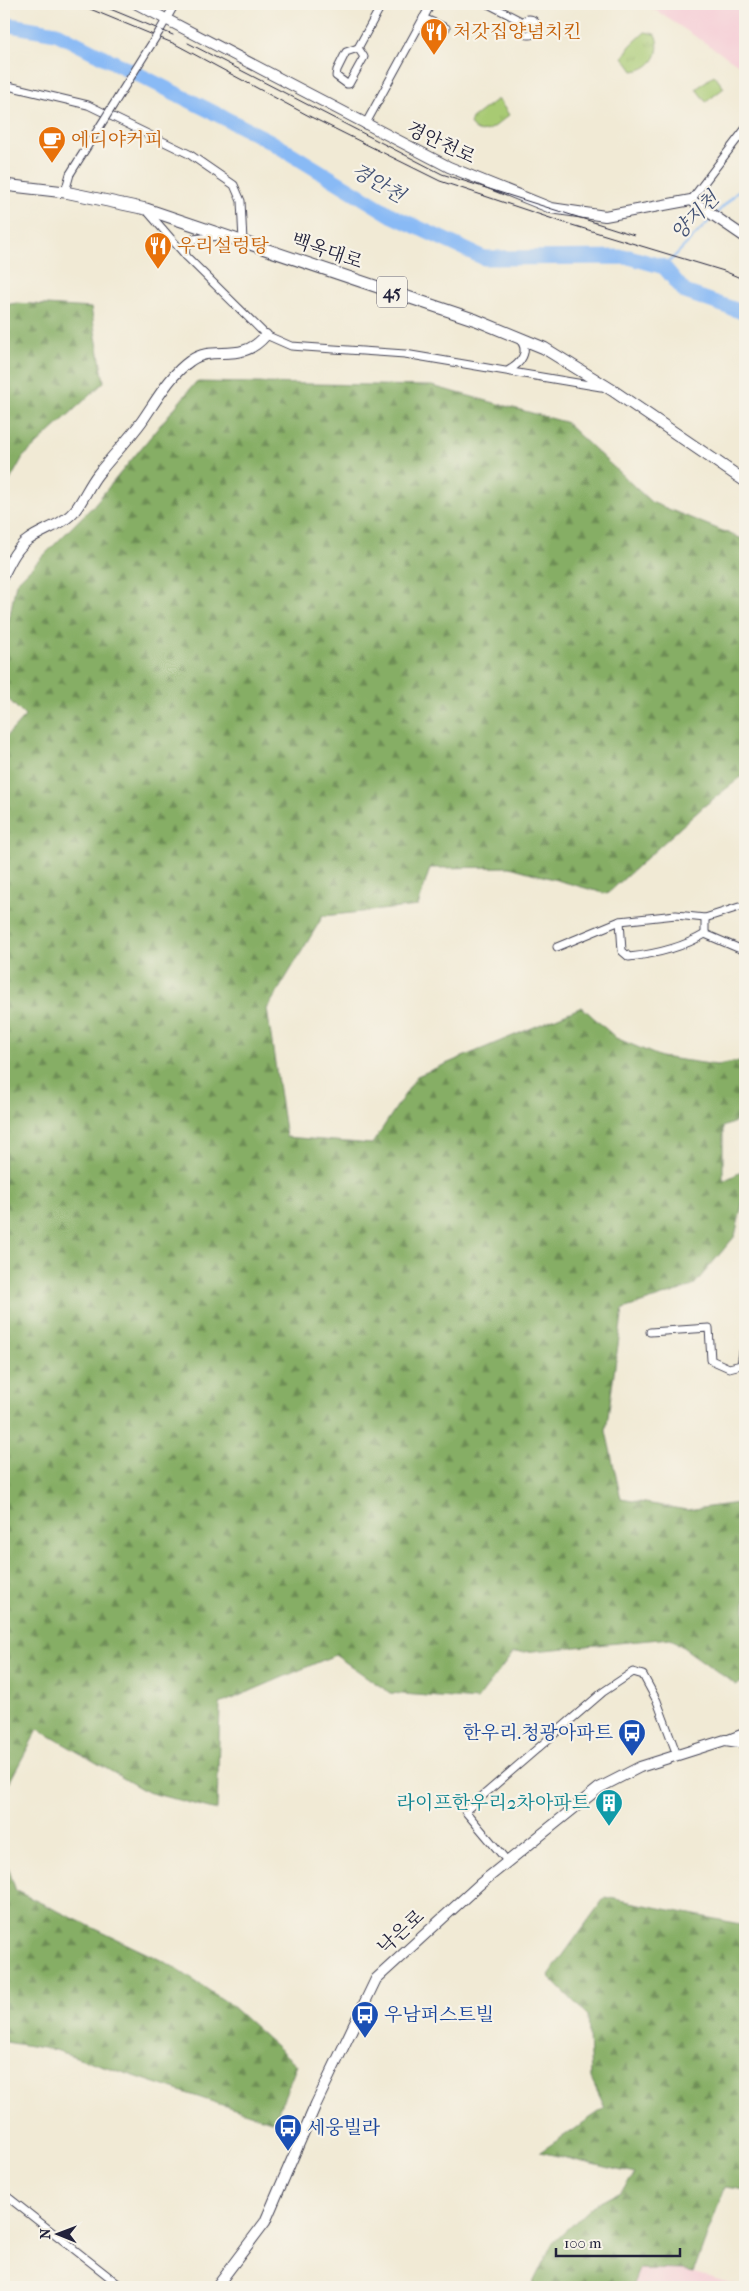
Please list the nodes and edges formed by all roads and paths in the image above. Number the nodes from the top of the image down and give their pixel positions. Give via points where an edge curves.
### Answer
1 (137, 4) edge
2 (175, 4) edge
3 (382, 4) edge
4 (432, 4) edge
5 (488, 4) edge
6 (424, 18) junction
7 (166, 19) junction
8 (523, 22) junction
9 (446, 28) dead end
10 (524, 33) junction
11 (518, 41) dead end
12 (358, 48) junction
13 (4, 85) edge
14 (365, 124) junction
15 (745, 130) edge
16 (4, 185) edge
17 (65, 192) junction
18 (694, 203) junction
19 (146, 210) junction
20 (228, 236) junction
21 (745, 237) edge
22 (243, 241) junction
23 (186, 257) junction
24 (266, 335) junction
25 (515, 336) junction
26 (509, 370) junction
27 (612, 390) junction
28 (745, 481) edge
29 (4, 574) edge
30 (745, 907) edge
31 (704, 918) junction
32 (620, 921) junction
33 (705, 934) junction
34 (557, 947) dead end
35 (745, 950) edge
36 (650, 1332) dead end
37 (745, 1340) edge
38 (745, 1732) edge
39 (725, 1740) junction
40 (745, 1743) edge
41 (677, 1756) junction
42 (508, 1862) junction
43 (4, 2194) edge
44 (122, 2287) edge
45 (216, 2287) edge

1 - 7 main road, 경안천로
2 - 7 street
3 - 12 street
4 - 6 street
5 - 8 street
6 - 9 street
6 - 14 street
7 - 14 main road, 경안천로
7 - 17 street, bridge via 70,174
8 - 10 street via 520,29
8 - 10 street via 535,18 538,25 534,31 527,35
10 - 11 street
12 - 12 street via 346,52 336,70 336,76 347,84 350,84 364,57
13 - 22 street via 88,105 189,154 234,184 241,201
14 - 18 main road, 경안천로 via 449,167 551,208 605,216
15 - 18 street
16 - 17 main road, 백옥대로 / 45
17 - 19 main road, 백옥대로 / 45
18 - 21 main road
19 - 20 main road, 백옥대로 / 45
19 - 23 street
20 - 22 main road, 백옥대로 / 45
20 - 23 street via 188,242
22 - 25 main road, 백옥대로 / 45
23 - 24 street
24 - 26 street via 291,346 405,354
24 - 29 main road via 243,352 204,355 188,362 126,443 97,475 75,510 62,522 26,540
25 - 26 street via 525,349 519,363
25 - 27 main road, 백옥대로 / 45 via 544,348
26 - 27 street
27 - 28 main road, 백옥대로 / 45
30 - 31 street
31 - 32 street via 676,915
31 - 33 street
32 - 33 street via 622,951 629,957 689,944
32 - 34 street
33 - 35 street
36 - 37 street via 709,1328 711,1360 729,1368 741,1365
38 - 39 street
39 - 40 main road, 낙은로
39 - 41 main road, 낙은로
41 - 42 main road, 낙은로 via 640,1767 599,1788
41 - 42 street via 657,1701 643,1676 633,1672 603,1692 465,1811
42 - 45 main road, 낙은로 via 376,1979 316,2104 265,2222
43 - 44 street

